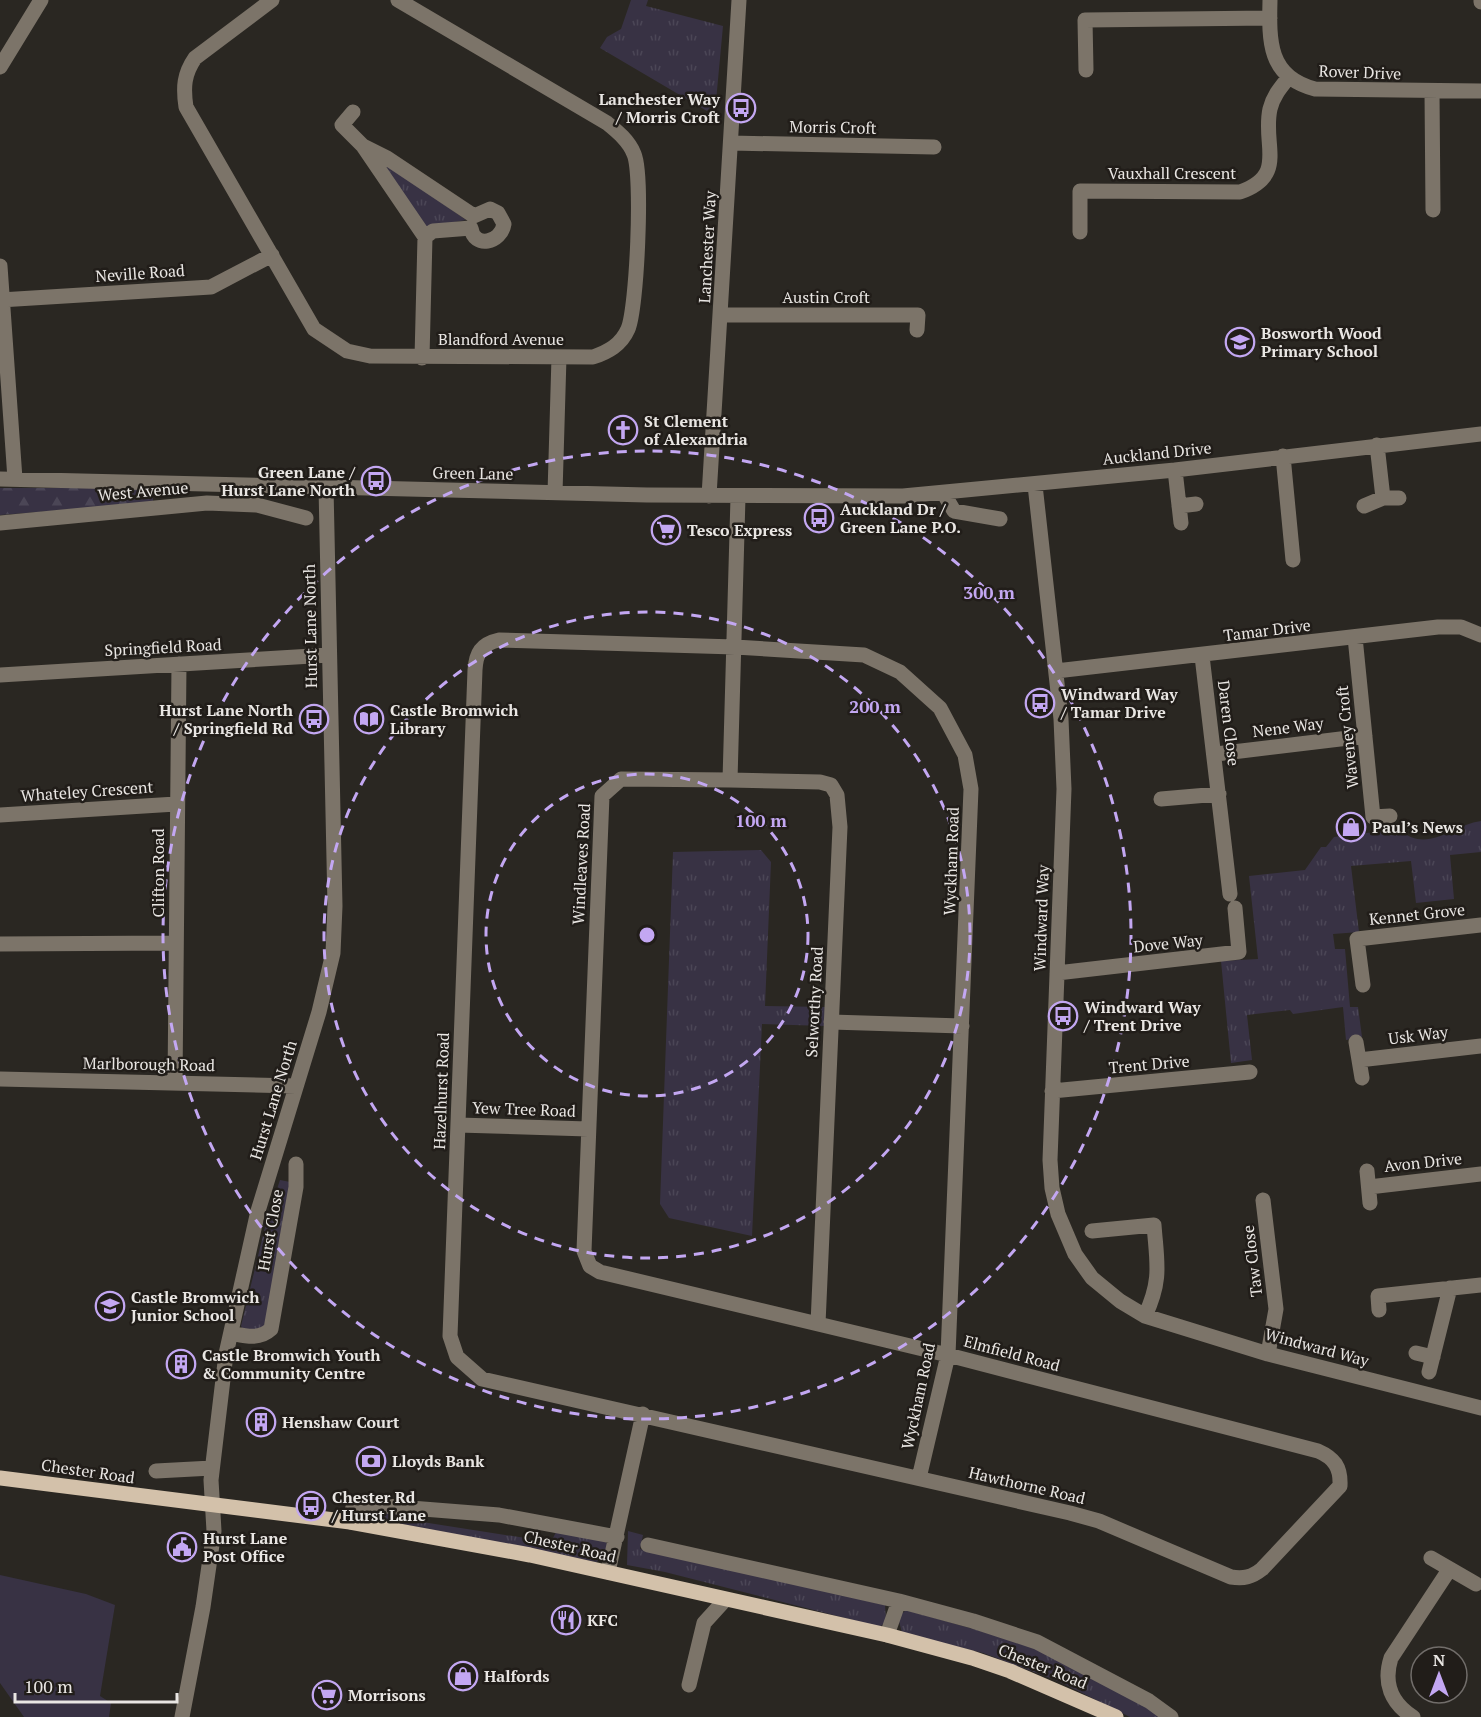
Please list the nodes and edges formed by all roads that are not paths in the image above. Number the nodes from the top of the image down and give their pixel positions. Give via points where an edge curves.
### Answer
1 (41, 0) edge
2 (272, 0) edge
3 (398, 0) edge
4 (739, 0) edge
5 (1270, 0) edge
6 (1270, 18) junction
7 (0, 67) edge
8 (1086, 70) dead end
9 (1289, 77) junction
10 (1432, 92) junction
11 (1481, 92) edge
12 (353, 112) dead end
13 (731, 143) junction
14 (363, 146) junction
15 (934, 147) dead end
16 (1432, 210) dead end
17 (1080, 232) dead end
18 (425, 237) junction
19 (272, 255) junction
20 (0, 266) edge
21 (1, 300) edge
22 (721, 315) junction
23 (917, 330) dead end
24 (559, 357) junction
25 (422, 358) junction
26 (1481, 435) edge
27 (1377, 445) junction
28 (1282, 456) junction
29 (1175, 470) junction
30 (8, 479) edge
31 (1035, 484) junction
32 (326, 487) junction
33 (555, 493) junction
34 (944, 494) junction
35 (709, 496) junction
36 (294, 497) dead end
37 (738, 497) junction
38 (1196, 504) dead end
39 (1179, 506) junction
40 (1364, 506) dead end
41 (288, 512) junction
42 (306, 518) dead end
43 (1000, 519) dead end
44 (0, 523) edge
45 (1181, 523) dead end
46 (1293, 560) dead end
47 (1480, 634) edge
48 (1355, 637) junction
49 (499, 640) joint
50 (735, 647) junction
51 (329, 655) junction
52 (1202, 656) junction
53 (178, 664) junction
54 (1056, 671) junction
55 (0, 675) edge
56 (1365, 736) junction
57 (1216, 754) junction
58 (730, 780) junction
59 (1219, 794) junction
60 (1161, 799) dead end
61 (176, 804) junction
62 (0, 815) edge
63 (1390, 816) dead end
64 (1232, 901) joint
65 (1481, 925) edge
66 (176, 943) junction
67 (0, 944) edge
68 (1057, 973) junction
69 (1363, 985) dead end
70 (831, 1022) junction
71 (962, 1026) junction
72 (1356, 1042) dead end
73 (1481, 1046) edge
74 (1359, 1060) junction
75 (1250, 1072) dead end
76 (1362, 1077) dead end
77 (0, 1079) edge
78 (175, 1083) junction
79 (296, 1086) junction
80 (1052, 1091) junction
81 (458, 1125) junction
82 (588, 1129) junction
83 (296, 1164) dead end
84 (1367, 1171) dead end
85 (1481, 1174) edge
86 (1369, 1187) junction
87 (1263, 1200) dead end
88 (1370, 1203) dead end
89 (1092, 1230) dead end
90 (600, 1272) joint
91 (1481, 1285) edge
92 (1450, 1288) junction
93 (1378, 1303) dead end
94 (1145, 1316) junction
95 (818, 1324) junction
96 (231, 1333) junction
97 (1269, 1353) junction
98 (1416, 1353) dead end
99 (948, 1355) junction
100 (1481, 1408) edge
101 (643, 1414) junction
102 (1338, 1467) joint
103 (212, 1468) junction
104 (156, 1471) dead end
105 (0, 1478) edge
106 (919, 1478) junction
107 (213, 1505) junction
108 (350, 1522) junction
109 (617, 1537) junction
110 (648, 1545) dead end
111 (1431, 1557) dead end
112 (1449, 1570) junction
113 (608, 1572) junction
114 (1476, 1584) dead end
115 (724, 1601) junction
116 (899, 1601) junction
117 (887, 1635) junction
118 (689, 1685) dead end
119 (182, 1717) edge
120 (1116, 1717) edge
121 (1171, 1717) edge
122 (1413, 1717) edge

1 - 7 street
2 - 19 street, Blandford Avenue via 195,58 187,70 183,89 186,106
3 - 24 street, Blandford Avenue via 607,123 625,138 635,155 638,209 633,314 628,331 608,352 593,357
4 - 13 street, Lanchester Way
5 - 6 street
6 - 8 street via 1085,20
6 - 9 street via 1272,51 1280,69
9 - 10 street, Rover Drive via 1315,90
9 - 17 street, Vauxhall Crescent via 1269,111 1269,166 1256,187 1240,192 1080,191
10 - 11 street, Rover Drive
10 - 16 street
12 - 14 street via 342,125
13 - 15 street, Morris Croft
13 - 22 street, Lanchester Way
14 - 18 street
14 - 18 street via 387,158 473,222 432,231
18 - 25 street
19 - 21 street, Neville Road via 211,287
19 - 25 street, Blandford Avenue via 315,329 330,342 357,354
20 - 21 street
21 - 30 street
22 - 23 street, Austin Croft via 918,315
22 - 35 street, Lanchester Way
24 - 25 street, Blandford Avenue
24 - 33 street
26 - 27 street, Auckland Drive
27 - 28 street, Auckland Drive
27 - 40 street via 1391,498
28 - 29 street, Auckland Drive
28 - 46 street
29 - 31 street, Auckland Drive
29 - 39 street
30 - 32 street, Green Lane
31 - 34 street, Green Lane
31 - 54 street, Windward Way
32 - 33 street, Green Lane
32 - 51 street, Hurst Lane North
33 - 35 street, Green Lane
34 - 37 street, Green Lane
34 - 43 street via 954,511
35 - 37 street, Green Lane
36 - 41 street
37 - 50 street
38 - 39 street
39 - 45 street
41 - 42 street, West Avenue
41 - 44 street, West Avenue via 257,505 207,503
47 - 48 street, Tamar Drive via 1461,627 1438,627
48 - 52 street, Tamar Drive
48 - 56 street, Waveney Croft
49 - 50 street, Wyckham Road
49 - 81 street, Hazelhurst Road via 484,645 476,659
50 - 58 street
50 - 71 street, Wyckham Road via 864,655 915,683 949,722 965,755 971,789
51 - 53 street, Springfield Road
51 - 79 street, Hurst Lane North via 335,932 319,1012
52 - 54 street, Tamar Drive
52 - 57 street, Daren Close
53 - 55 street, Springfield Road
53 - 61 street, Clifton Road
54 - 68 street, Windward Way via 1064,789
56 - 57 street, Nene Way
56 - 63 street, Waveney Croft via 1373,818
57 - 59 street, Daren Close
58 - 70 street, Selworthy Road via 820,782 831,785 837,795 840,827
58 - 82 street, Windleaves Road via 621,779 602,796
59 - 60 street
59 - 64 street, Daren Close
61 - 62 street, Whateley Crescent
61 - 66 street, Clifton Road
64 - 68 street, Dove Way via 1239,952
65 - 69 street, Kennet Grove via 1357,939
66 - 67 street
66 - 78 street, Clifton Road
68 - 80 street, Windward Way
70 - 71 street
70 - 95 street, Selworthy Road
71 - 99 street, Wyckham Road
72 - 74 street
73 - 74 street, Usk Way
74 - 76 street
75 - 80 street, Trent Drive
77 - 78 street, Marlborough Road
78 - 79 street, Marlborough Road
79 - 96 street, Hurst Lane North via 258,1211
80 - 94 street, Windward Way via 1052,1188 1064,1234 1092,1278
81 - 82 street, Yew Tree Road
81 - 101 street, Hazelhurst Road via 450,1336 457,1357 482,1379
82 - 90 street, Windleaves Road via 584,1251 590,1266
83 - 96 street, Hurst Close via 296,1187 271,1329 264,1336 255,1337
84 - 86 street
85 - 86 street, Avon Drive
86 - 88 street
87 - 97 street, Taw Close via 1275,1309
89 - 94 street via 1154,1225 1159,1279
90 - 95 street, Elmfield Road
91 - 92 street
92 - 93 street
92 - 98 street via 1431,1364
94 - 97 street, Windward Way
95 - 99 street, Elmfield Road
96 - 103 street, Hurst Lane North
97 - 100 street, Windward Way
99 - 102 street, Elmfield Road via 1318,1451
99 - 106 street, Wyckham Road
101 - 106 street, Hawthorne Road
101 - 109 street
102 - 106 street, Hawthorne Road via 1340,1485 1334,1495 1262,1569 1243,1579 1099,1521
103 - 104 street
103 - 107 street, Hurst Lane North
105 - 107 main road, Chester Road
107 - 108 main road, Chester Road
107 - 119 street, Hurst Lane North via 209,1570
108 - 109 street via 353,1507 360,1504 499,1515
108 - 113 main road, Chester Road
109 - 113 street
110 - 116 street, Chester Road
111 - 112 street
112 - 114 street
112 - 122 street via 1387,1669 1392,1697
113 - 115 main road, Chester Road
115 - 117 main road, Chester Road
115 - 118 street via 704,1623
116 - 117 street
116 - 121 street, Chester Road via 1037,1642 1149,1701
117 - 120 main road, Chester Road via 1010,1671

